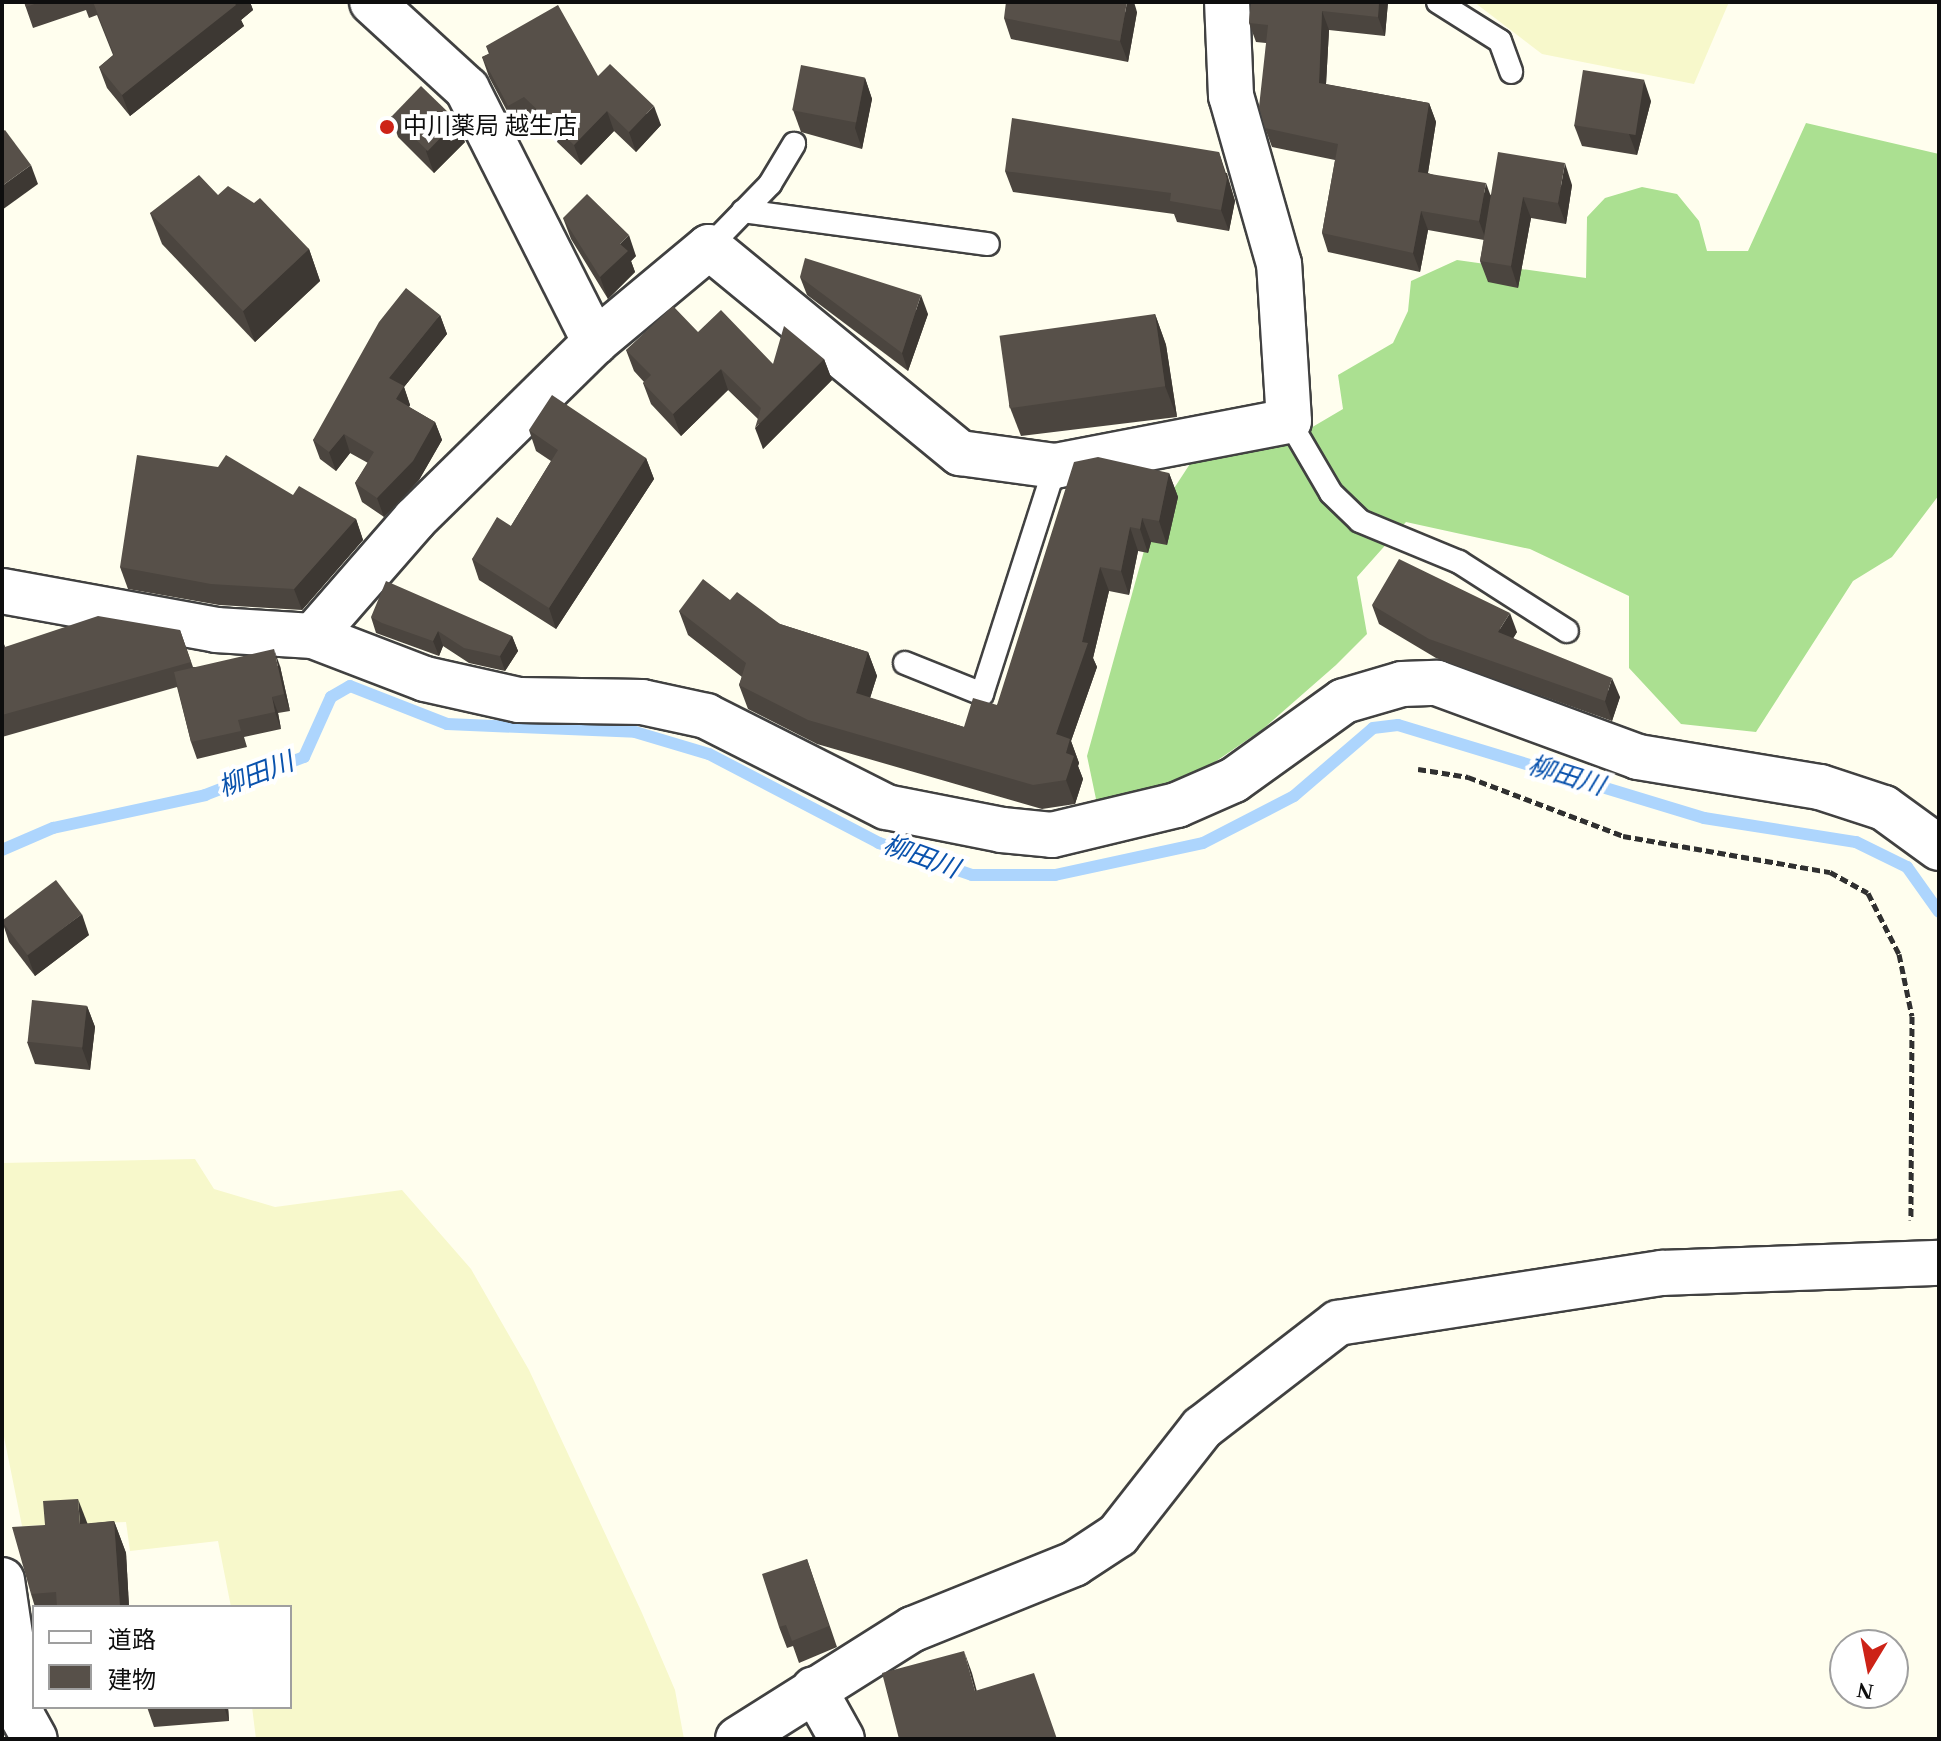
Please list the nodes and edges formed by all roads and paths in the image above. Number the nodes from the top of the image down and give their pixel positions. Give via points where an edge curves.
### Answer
1 (372, 2) edge
2 (1227, 2) edge
3 (1438, 2) edge
4 (1511, 72) dead end
5 (794, 144) dead end
6 (743, 211) junction
7 (988, 244) dead end
8 (709, 247) junction
9 (595, 342) junction
10 (1289, 421) junction
11 (1055, 466) junction
12 (2, 591) edge
13 (1567, 631) dead end
14 (313, 636) junction
15 (905, 663) dead end
16 (1418, 769) dead end
17 (1939, 848) edge
18 (1924, 1266) edge
19 (2, 1580) edge
20 (814, 1689) junction
21 (35, 1739) edge
22 (738, 1739) edge
23 (842, 1739) edge

1 - 9 street via 467,89
2 - 10 street via 1231,96 1279,264
3 - 4 lane via 1500,41
5 - 6 lane
6 - 7 lane
6 - 8 lane
8 - 9 street
8 - 11 street via 960,453
9 - 14 street via 415,519
10 - 11 street
10 - 13 lane via 1331,493 1360,521 1459,562
11 - 15 lane via 982,694
12 - 14 street via 216,630
14 - 17 street via 425,679 519,700 642,702 706,716 886,807 1002,830 1052,835 1177,805 1234,780 1344,701 1402,684 1437,683 1638,757 1884,808
16 - 18 path via 1468,777 1623,836 1830,872 1868,893 1899,954 1912,1016
18 - 20 street via 1662,1273 1338,1323 1202,1428 1118,1535 1074,1564 913,1629
19 - 21 street via 22,1716
20 - 22 street
20 - 23 street

